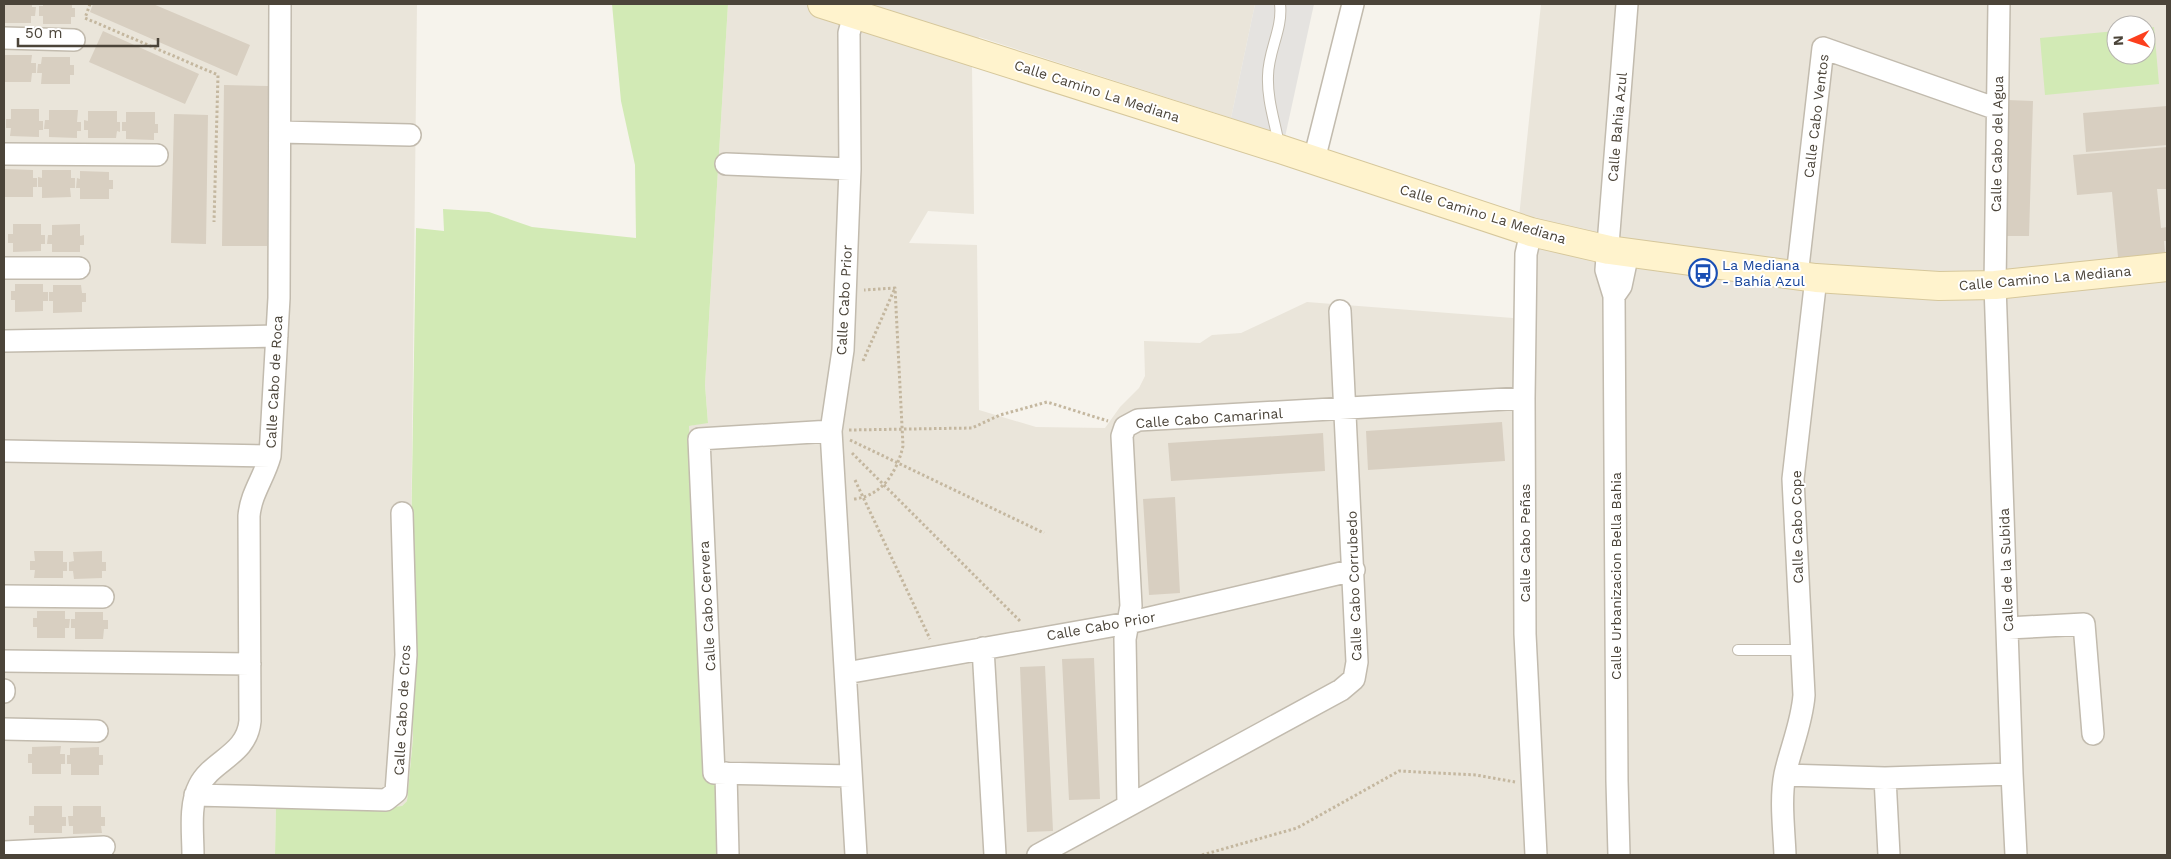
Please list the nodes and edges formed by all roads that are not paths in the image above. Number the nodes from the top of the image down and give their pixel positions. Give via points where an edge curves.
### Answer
1 (280, 4) edge
2 (822, 4) edge
3 (1280, 4) edge
4 (1354, 4) edge
5 (1628, 4) edge
6 (1999, 4) edge
7 (855, 9) edge
8 (4, 38) edge
9 (74, 40) dead end
10 (1997, 109) junction
11 (280, 132) junction
12 (410, 135) dead end
13 (1280, 149) junction
14 (4, 154) edge
15 (157, 155) dead end
16 (1314, 160) junction
17 (726, 164) dead end
18 (850, 169) junction
19 (1531, 232) junction
20 (1618, 251) junction
21 (2167, 267) edge
22 (4, 268) edge
23 (79, 268) dead end
24 (1806, 277) junction
25 (1995, 285) junction
26 (1340, 311) dead end
27 (277, 336) junction
28 (4, 340) edge
29 (1524, 398) junction
30 (1346, 409) junction
31 (831, 431) junction
32 (4, 451) edge
33 (270, 456) junction
34 (402, 513) dead end
35 (1354, 570) junction
36 (4, 596) edge
37 (103, 597) dead end
38 (1128, 623) junction
39 (2008, 628) junction
40 (983, 648) junction
41 (1738, 650) dead end
42 (1801, 650) junction
43 (4, 661) edge
44 (250, 664) junction
45 (846, 673) junction
46 (4, 729) edge
47 (97, 731) dead end
48 (2093, 734) dead end
49 (720, 773) junction
50 (2012, 774) junction
51 (1785, 775) junction
52 (851, 776) junction
53 (1886, 778) junction
54 (195, 795) junction
55 (1128, 805) junction
56 (104, 846) dead end
57 (4, 852) edge
58 (193, 855) edge
59 (728, 855) edge
60 (856, 855) edge
61 (995, 855) edge
62 (1039, 855) edge
63 (1536, 855) edge
64 (1619, 855) edge
65 (1785, 855) edge
66 (1889, 855) edge
67 (2016, 855) edge

1 - 11 street, Calle Cabo de Roca
2 - 7 street, Calle Camino La Mediana
3 - 13 lane via 1279,28 1268,74 1268,99
4 - 16 street
5 - 20 street, Calle Bahia Azul
6 - 10 street, Calle Cabo del Agua
7 - 13 street, Calle Camino La Mediana
7 - 18 street, Calle Cabo Prior via 849,33
8 - 9 street
10 - 24 street, Calle Cabo Ventos via 1823,48
10 - 25 street, Calle Cabo del Agua
11 - 12 street
11 - 27 street, Calle Cabo de Roca
13 - 16 street, Calle Camino La Mediana
14 - 15 street
16 - 19 street, Calle Camino La Mediana
17 - 18 street
18 - 31 street, Calle Cabo Prior via 843,350
19 - 20 street, Calle Camino La Mediana
19 - 29 street, Calle Cabo Peñas via 1526,254
20 - 24 street, Calle Camino La Mediana
20 - 64 street, Calle Urbanizacion Bella Bahia via 1606,270 1614,296
21 - 25 street, Calle Camino La Mediana
22 - 23 street
24 - 25 street, Calle Camino La Mediana via 1938,286
24 - 42 street, Calle Cabo Cope via 1794,479
25 - 39 street, Calle de la Subida
26 - 30 street, Calle Cabo Corrubedo
27 - 28 street
27 - 33 street, Calle Cabo de Roca
29 - 30 street, Calle Cabo Camarinal
29 - 63 street, Calle Cabo Peñas via 1526,634
30 - 35 street, Calle Cabo Corrubedo
30 - 38 street, Calle Cabo Camarinal via 1138,420 1125,427 1122,436 1130,606
31 - 45 street, Calle Cabo Prior
31 - 49 street, Calle Cabo Cervera via 699,439
32 - 33 street
33 - 44 street, Calle Cabo de Roca via 250,500
34 - 54 street, Calle Cabo de Cros via 406,655 396,792 386,800
35 - 38 street, Calle Cabo Prior
35 - 55 street, Calle Cabo Corrubedo via 1357,662 1354,679 1348,686
36 - 37 street
38 - 40 street, Calle Cabo Prior
38 - 55 street, Calle Cabo Camarinal via 1125,639
39 - 48 street via 2084,624
39 - 50 street, Calle de la Subida
40 - 45 street, Calle Cabo Prior
40 - 61 street
41 - 42 lane
42 - 51 street, Calle Cabo Cope via 1802,718
43 - 44 street
44 - 54 street, Calle Cabo de Roca via 249,734 200,784
45 - 52 street, Calle Cabo Prior
46 - 47 street
49 - 52 street
49 - 59 street, Calle Cabo Cervera
50 - 53 street
50 - 67 street, Calle de la Subida
51 - 53 street
51 - 65 street, Calle Cabo Cope
52 - 60 street, Calle Cabo Prior
53 - 66 street
54 - 58 street
55 - 62 street, Calle Cabo Corrubedo
56 - 57 street

